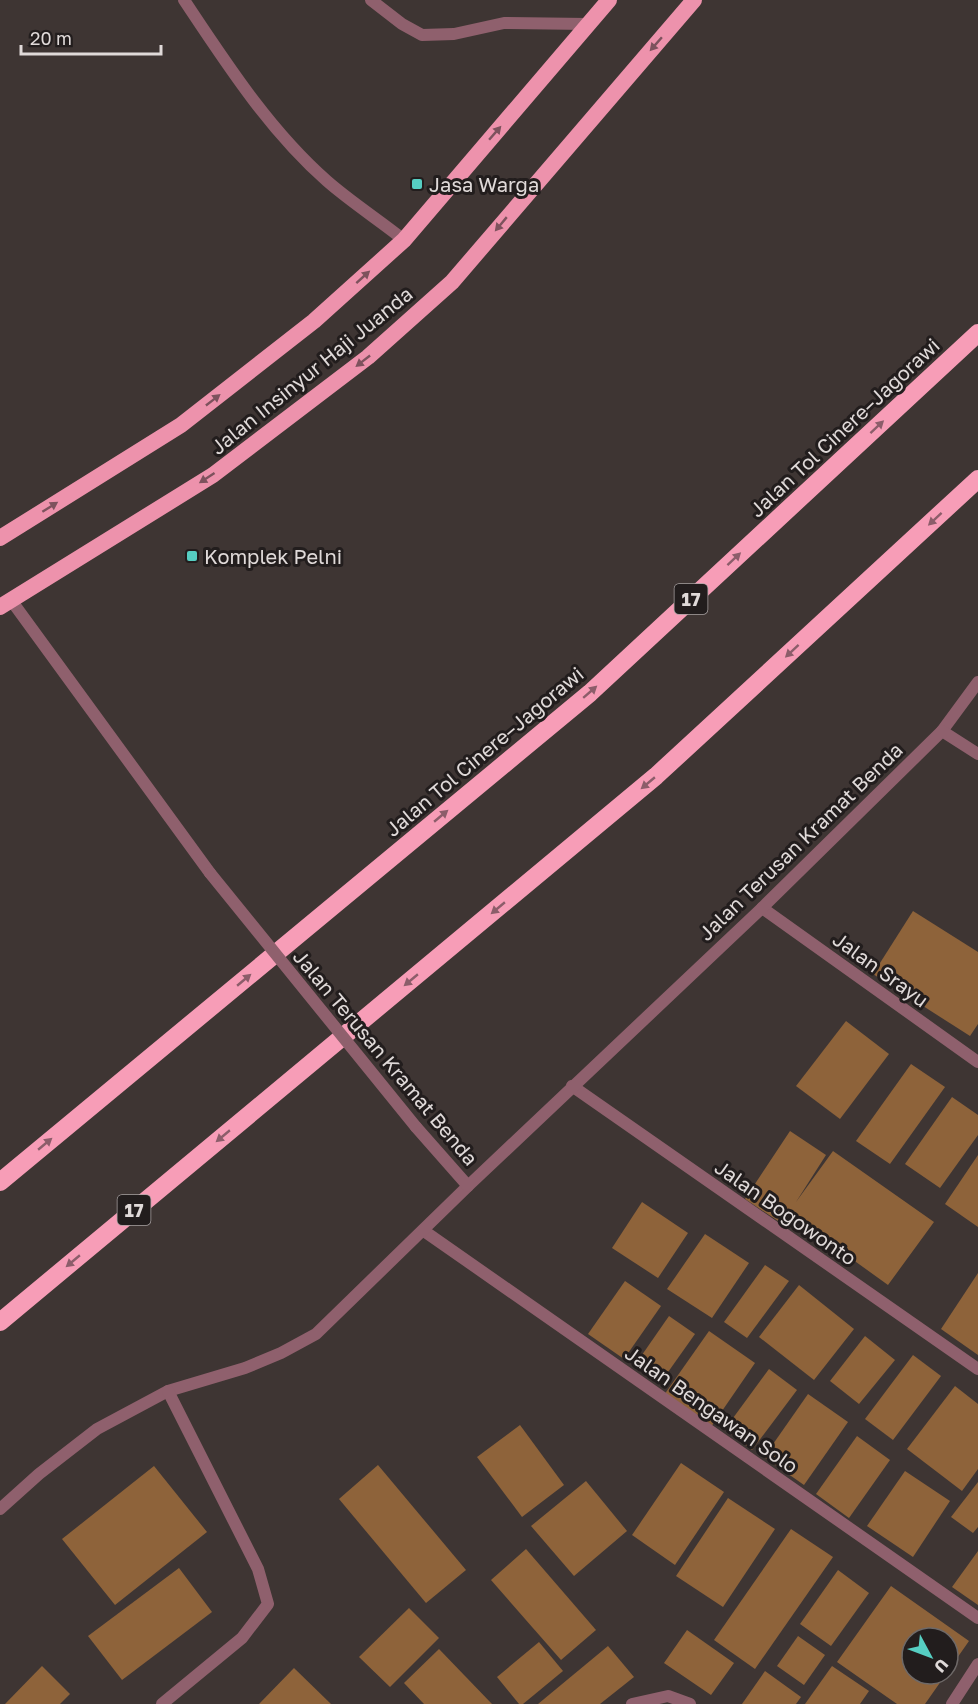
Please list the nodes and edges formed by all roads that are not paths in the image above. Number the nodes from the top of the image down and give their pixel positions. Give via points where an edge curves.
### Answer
1 (184, 0) edge
2 (371, 0) edge
3 (609, 0) edge
4 (694, 0) edge
5 (588, 24) junction
6 (404, 240) junction
7 (978, 333) edge
8 (978, 479) edge
9 (0, 538) edge
10 (5, 603) edge
11 (978, 682) edge
12 (942, 731) junction
13 (978, 754) edge
14 (762, 908) junction
15 (978, 1062) edge
16 (572, 1086) junction
17 (0, 1182) edge
18 (468, 1186) junction
19 (424, 1231) junction
20 (0, 1322) edge
21 (978, 1369) edge
22 (168, 1391) junction
23 (0, 1509) edge
24 (978, 1618) edge
25 (978, 1664) edge
26 (162, 1704) edge
27 (632, 1704) edge
28 (690, 1704) edge
29 (951, 1704) edge

1 - 6 street via 282,135 326,180
2 - 5 street via 422,35 454,34 504,23
3 - 5 highway, Jalan Insinyur Haji Juanda
4 -> 10 highway, Jalan Insinyur Haji Juanda via 452,282 368,357 213,475
6 -> 5 highway, Jalan Insinyur Haji Juanda
9 -> 6 highway, Jalan Insinyur Haji Juanda via 181,425 314,321
17 -> 7 highway, Jalan Tol Cinere–Jagorawi / 17 via 590,693
8 -> 20 highway, 17 via 656,776
10 - 18 street, Jalan Terusan Kramat Benda, bridge via 210,873
11 - 12 street, Jalan Terusan Kramat Benda
12 - 13 street
12 - 14 street, Jalan Terusan Kramat Benda
14 - 15 street, Jalan Srayu
14 - 16 street, Jalan Terusan Kramat Benda
16 - 18 street, Jalan Terusan Kramat Benda
16 - 21 street, Jalan Bogowonto
18 - 19 street
19 - 22 street via 316,1334 245,1368
19 - 24 street, Jalan Bengawan Solo
22 - 23 street via 98,1429
22 - 26 street via 258,1569 268,1604 242,1638
25 - 29 street
27 - 28 street via 668,1696

